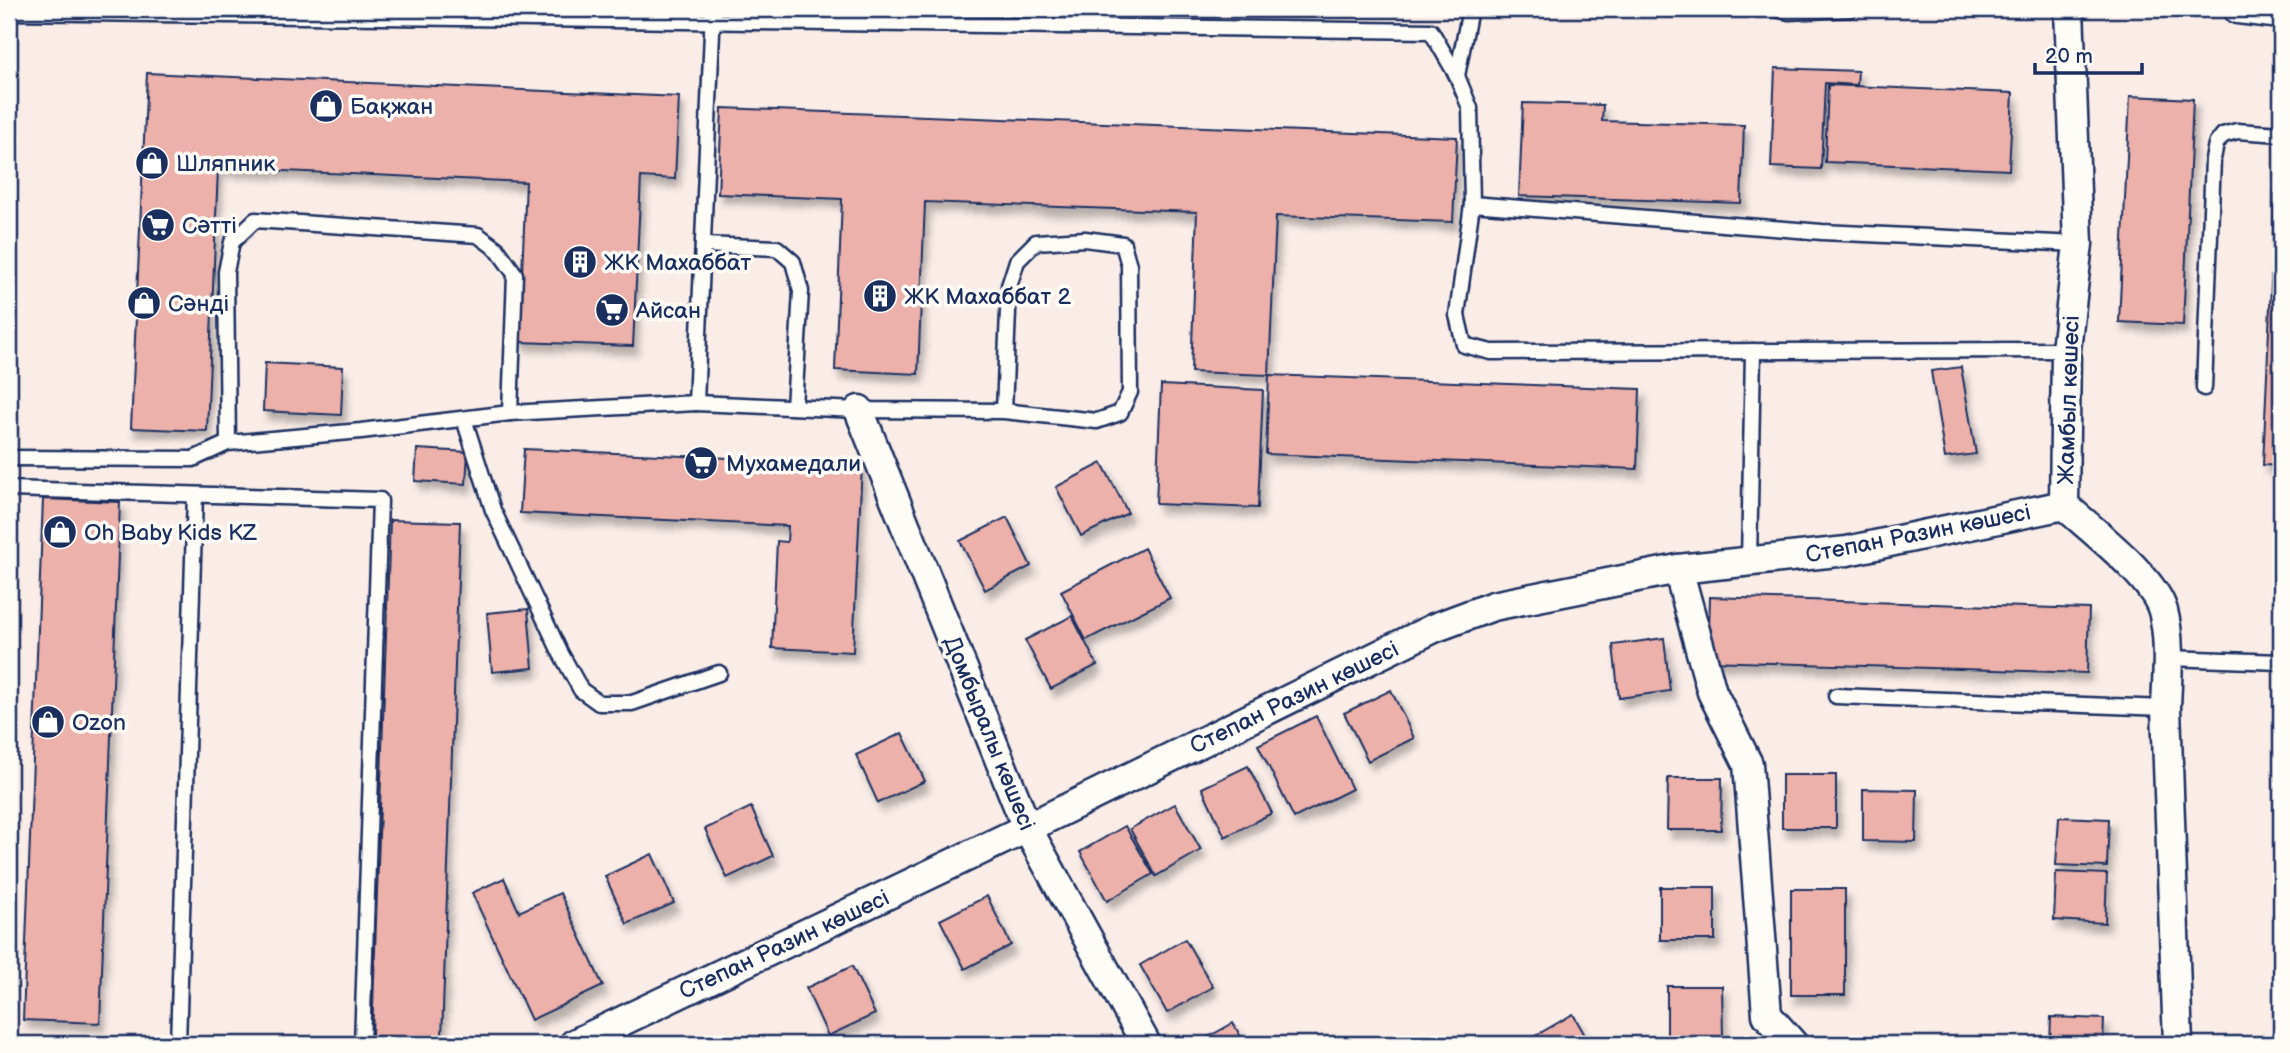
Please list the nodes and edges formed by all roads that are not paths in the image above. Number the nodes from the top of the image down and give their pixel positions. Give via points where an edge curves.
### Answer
1 (1471, 9) edge
2 (1775, 9) edge
3 (1850, 9) edge
4 (2069, 9) edge
5 (2238, 9) edge
6 (9, 12) edge
7 (2281, 14) edge
8 (713, 15) edge
9 (1457, 76) junction
10 (2281, 134) edge
11 (1472, 204) junction
12 (2078, 244) junction
13 (703, 245) junction
14 (2067, 350) junction
15 (1754, 351) junction
16 (2204, 388) dead end
17 (696, 403) junction
18 (794, 407) junction
19 (859, 410) junction
20 (1004, 411) junction
21 (510, 413) junction
22 (464, 419) junction
23 (228, 443) junction
24 (9, 458) edge
25 (9, 489) edge
26 (195, 495) junction
27 (2064, 505) junction
28 (1749, 562) junction
29 (1678, 569) junction
30 (2168, 658) junction
31 (2281, 662) edge
32 (719, 673) dead end
33 (1836, 696) dead end
34 (2165, 708) junction
35 (1027, 828) junction
36 (178, 1044) edge
37 (362, 1044) edge
38 (574, 1044) edge
39 (1146, 1044) edge
40 (1793, 1044) edge
41 (2178, 1044) edge

1 - 9 lane
2 - 3 lane
4 - 12 street, Жамбыл көшесі
5 - 7 street
6 - 8 lane
8 - 9 lane via 1431,31
8 - 13 lane
9 - 11 lane via 1470,108
10 - 16 lane via 2237,131 2222,135 2216,144
11 - 12 lane via 1822,232
11 - 15 lane via 1457,316 1464,345 1491,352
12 - 14 street, Жамбыл көшесі
13 - 17 lane
13 - 18 lane via 777,248 793,262 801,291
14 - 15 lane
14 - 27 street, Жамбыл көшесі
15 - 28 lane
17 - 18 lane
17 - 21 lane
18 - 19 lane
19 - 20 lane
19 - 35 street, Домбыралы көшесі
20 - 20 lane via 1097,421 1120,413 1130,392 1129,265 1123,244 1085,239 1035,242 1017,261 1009,286
21 - 22 lane
21 - 23 lane via 514,274 497,249 478,234 255,220 232,243 226,272
22 - 23 lane
22 - 32 lane via 494,510 581,690 599,704 632,703
23 - 24 lane via 193,460
25 - 26 lane
26 - 36 lane
26 - 37 lane via 380,500
27 - 28 street, Степан Разин көшесі via 1847,551
27 - 30 street, Жамбыл көшесі via 2149,586 2163,609
28 - 29 street, Степан Разин көшесі
29 - 35 street, Степан Разин көшесі via 1493,606 1434,628
29 - 40 street via 1712,692 1748,764 1767,1014
30 - 31 lane
30 - 34 street, Жамбыл көшесі
33 - 34 lane
34 - 41 street, Жамбыл көшесі
35 - 38 street, Степан Разин көшесі
35 - 39 street, Домбыралы көшесі

